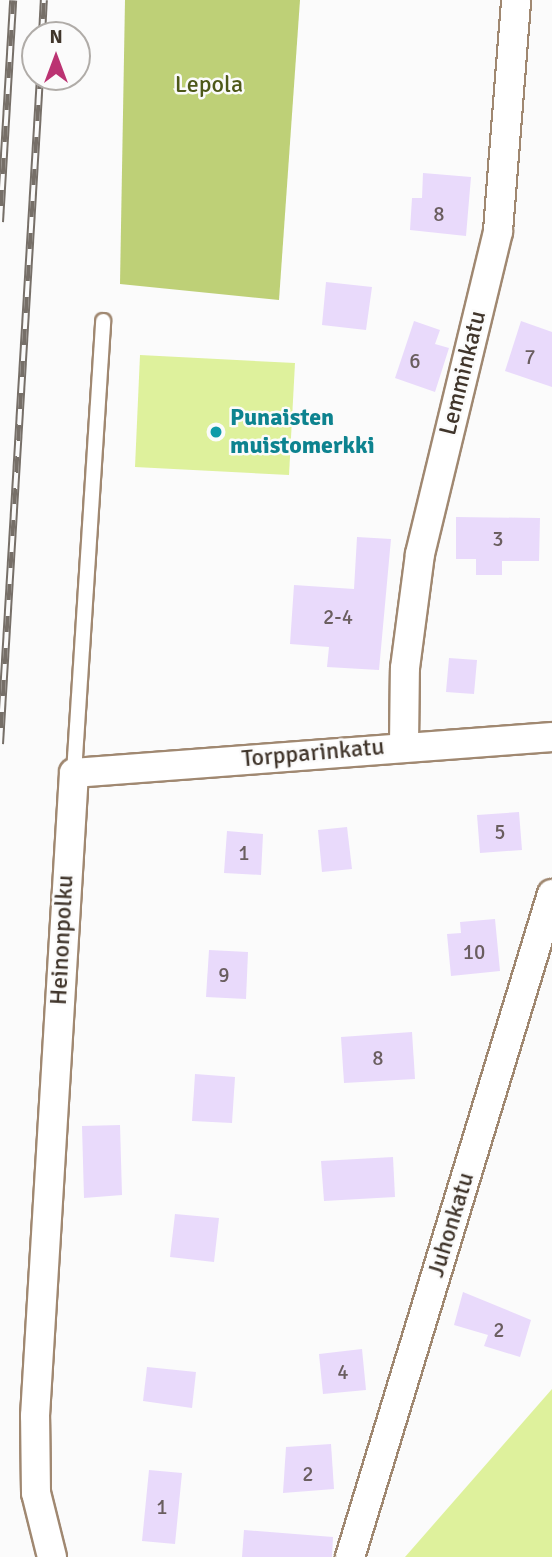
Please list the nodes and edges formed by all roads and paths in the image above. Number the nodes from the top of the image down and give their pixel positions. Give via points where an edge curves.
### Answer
1 (516, 0) edge
2 (103, 321) dead end
3 (552, 737) edge
4 (404, 745) junction
5 (74, 774) junction
6 (552, 894) edge
7 (52, 1557) edge
8 (350, 1557) edge

1 - 4 street, Lemminkatu via 498,231 420,554 405,668
2 - 5 lane, Heinonpolku
3 - 4 street, Torpparinkatu
4 - 5 street, Torpparinkatu
5 - 7 street, Heinonpolku via 35,1416 36,1493
6 - 8 street, Juhonkatu

